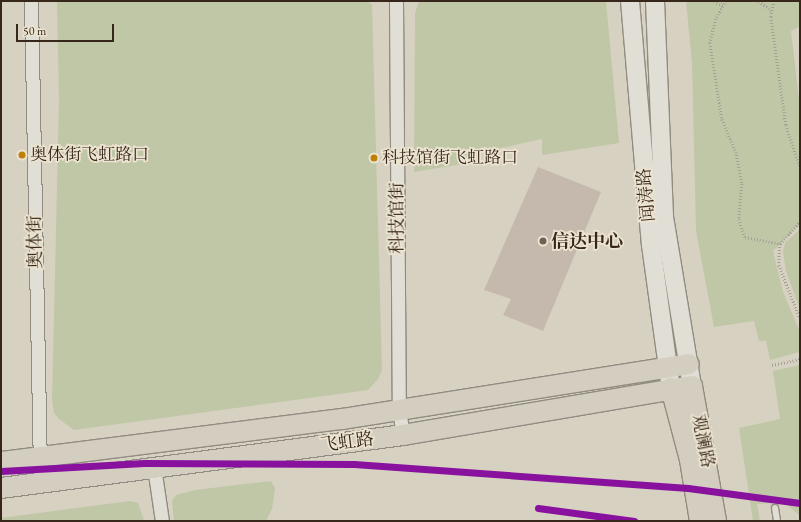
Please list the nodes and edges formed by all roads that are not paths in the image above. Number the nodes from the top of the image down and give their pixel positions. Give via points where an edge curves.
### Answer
1 (31, 1) edge
2 (396, 1) edge
3 (630, 1) edge
4 (655, 1) edge
5 (688, 364) junction
6 (668, 367) junction
7 (692, 386) junction
8 (670, 388) junction
9 (399, 410) junction
10 (403, 435) junction
11 (39, 457) junction
12 (1, 462) edge
13 (154, 467) junction
14 (40, 482) junction
15 (1, 488) edge
16 (775, 508) dead end
17 (162, 521) edge
18 (700, 521) edge
19 (716, 521) edge
20 (777, 521) edge

1 - 11 street, 奥体街
2 - 9 street, 科技馆街
3 - 6 main road, 闻涛路 via 651,245
4 - 5 main road, 闻涛路 via 664,217
5 - 6 main road, 飞虹路
5 - 7 main road, 闻涛路
6 - 8 main road, 闻涛路
6 - 9 main road, 飞虹路
7 - 8 main road, 飞虹路
7 - 19 main road, 观澜路
8 - 10 main road, 飞虹路
8 - 18 main road, 观澜路 via 690,460
9 - 10 street, 科技馆街
9 - 11 main road, 飞虹路
10 - 13 main road, 飞虹路
11 - 12 main road, 飞虹路
11 - 14 street, 奥体街
13 - 14 main road, 飞虹路
13 - 17 street
14 - 15 main road, 飞虹路
16 - 20 lane

